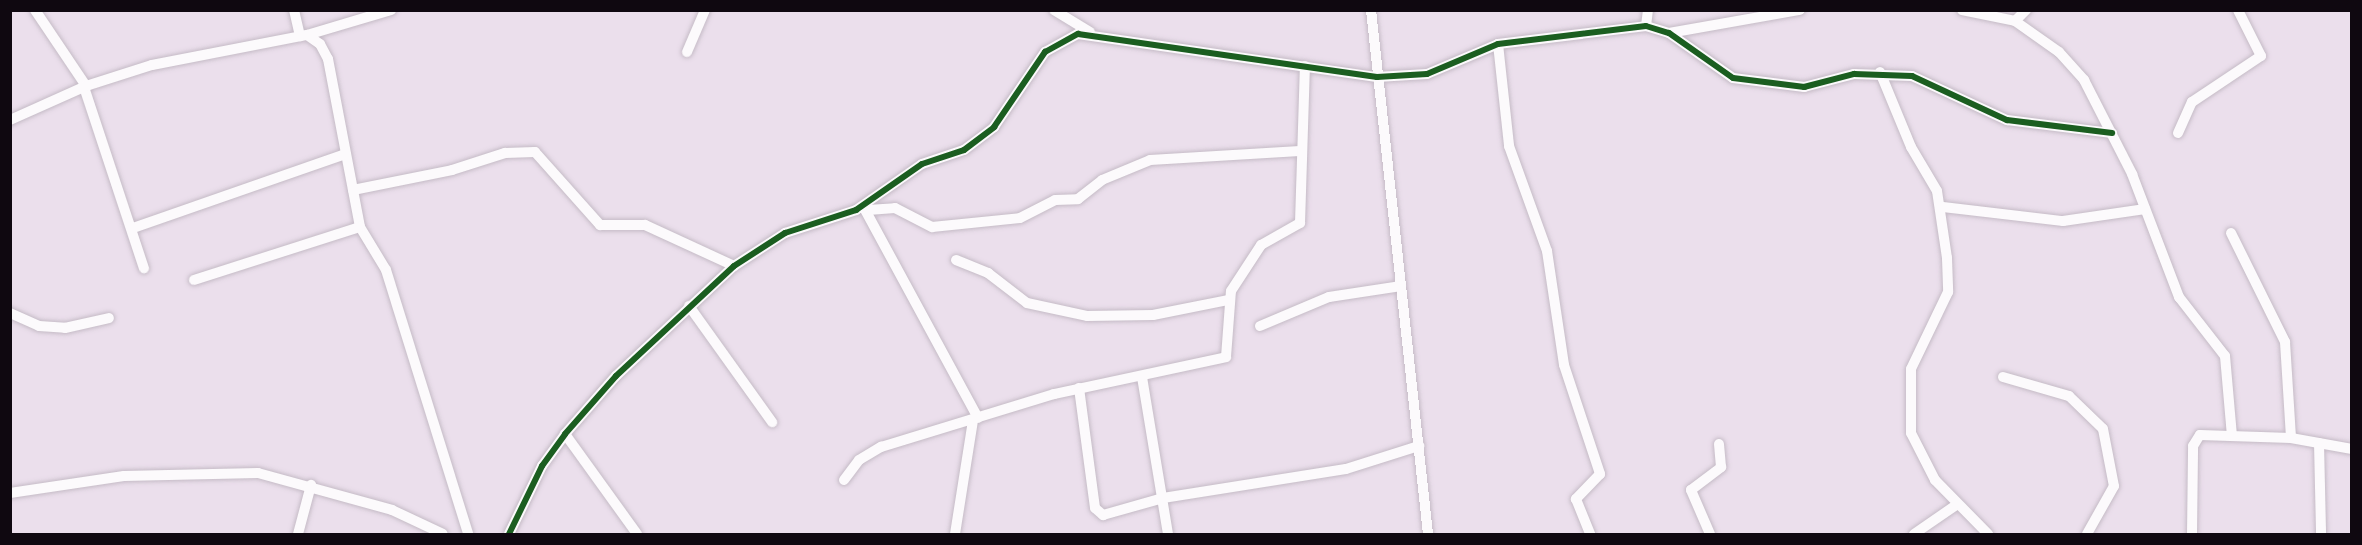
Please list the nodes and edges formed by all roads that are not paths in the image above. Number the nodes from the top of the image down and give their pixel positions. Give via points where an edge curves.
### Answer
1 (35, 10) edge
2 (294, 10) edge
3 (391, 10) edge
4 (705, 10) edge
5 (1054, 10) edge
6 (1371, 10) edge
7 (1648, 10) edge
8 (1800, 10) edge
9 (1962, 10) edge
10 (2026, 10) edge
11 (2238, 10) edge
12 (2015, 21) junction
13 (1646, 26) junction
14 (1669, 33) junction
15 (1096, 34) junction
16 (304, 35) junction
17 (1498, 44) junction
18 (687, 52) dead end
19 (1305, 66) junction
20 (1880, 72) junction
21 (1377, 77) junction
22 (85, 86) junction
23 (10, 120) edge
24 (2112, 133) junction
25 (2178, 133) dead end
26 (1300, 151) junction
27 (345, 154) junction
28 (353, 190) junction
29 (1942, 207) junction
30 (865, 208) junction
31 (2145, 209) junction
32 (360, 227) junction
33 (133, 228) junction
34 (2231, 233) dead end
35 (956, 260) dead end
36 (734, 266) junction
37 (144, 268) dead end
38 (194, 280) dead end
39 (1401, 286) junction
40 (1228, 300) junction
41 (689, 306) junction
42 (10, 313) edge
43 (109, 318) dead end
44 (1260, 326) dead end
45 (1142, 377) junction
46 (2003, 377) dead end
47 (1079, 388) junction
48 (975, 419) junction
49 (772, 422) dead end
50 (565, 434) junction
51 (2232, 436) junction
52 (2291, 438) junction
53 (2319, 443) junction
54 (1719, 444) dead end
55 (1419, 446) junction
56 (2352, 449) edge
57 (844, 480) dead end
58 (311, 484) junction
59 (10, 493) edge
60 (1163, 498) junction
61 (1956, 505) junction
62 (298, 534) edge
63 (443, 534) edge
64 (468, 534) edge
65 (509, 534) edge
66 (637, 534) edge
67 (955, 534) edge
68 (1168, 534) edge
69 (1428, 534) edge
70 (1590, 534) edge
71 (1710, 534) edge
72 (1914, 534) edge
73 (1988, 534) edge
74 (2087, 534) edge
75 (2192, 534) edge
76 (2321, 534) edge

1 - 22 street
2 - 16 street
3 - 16 street
4 - 18 street
5 - 15 street
6 - 21 street
7 - 13 street
8 - 14 street
9 - 12 street
10 - 12 street
11 - 25 street via 2260,56 2192,102
12 - 24 street via 2072,66
13 - 14 street
13 - 17 street
14 - 20 street via 1727,76 1770,85 1804,87
15 - 19 street
15 - 30 street via 1071,36 1048,49 994,127 960,153 922,164
16 - 22 street via 152,65
16 - 27 street via 328,59
17 - 21 street via 1427,75
17 - 70 street via 1509,146 1547,251 1564,365 1600,474 1576,499
19 - 21 street
19 - 26 street
20 - 24 street via 1912,76 2007,120
20 - 29 street
21 - 39 street
22 - 23 street
22 - 33 street
24 - 31 street
26 - 30 street via 1144,161 1078,199 1055,200 1020,218 932,227 895,208
26 - 40 street via 1299,226 1261,245
27 - 28 street
27 - 33 street
28 - 32 street
28 - 36 street via 452,170 505,153 535,152 600,225 645,225
29 - 31 street via 2062,221
29 - 61 street via 1948,292 1914,359 1910,415 1920,458
30 - 36 street via 785,233
30 - 48 street
31 - 51 street via 2179,297 2225,356
32 - 38 street
32 - 64 street via 386,270
33 - 37 street
34 - 52 street via 2285,342
35 - 40 street via 988,273 1027,303 1087,316 1153,315
36 - 41 street
39 - 44 street via 1329,297
39 - 55 street
40 - 45 street via 1226,357
41 - 49 street
41 - 50 street
42 - 43 street via 39,326 65,328
45 - 47 street
45 - 60 street
46 - 74 street via 2069,396 2103,429 2114,486
47 - 48 street
47 - 60 street via 1098,513
48 - 57 street via 869,452
48 - 67 street
50 - 65 street via 542,466
50 - 66 street
51 - 52 street
51 - 75 street via 2195,438
52 - 53 street
53 - 56 street
53 - 76 street
54 - 71 street via 1721,467 1692,485
55 - 60 street via 1337,471
55 - 69 street
58 - 59 street via 258,473 217,473 124,476
58 - 62 street
58 - 63 street via 392,510
60 - 68 street
61 - 72 street
61 - 73 street

